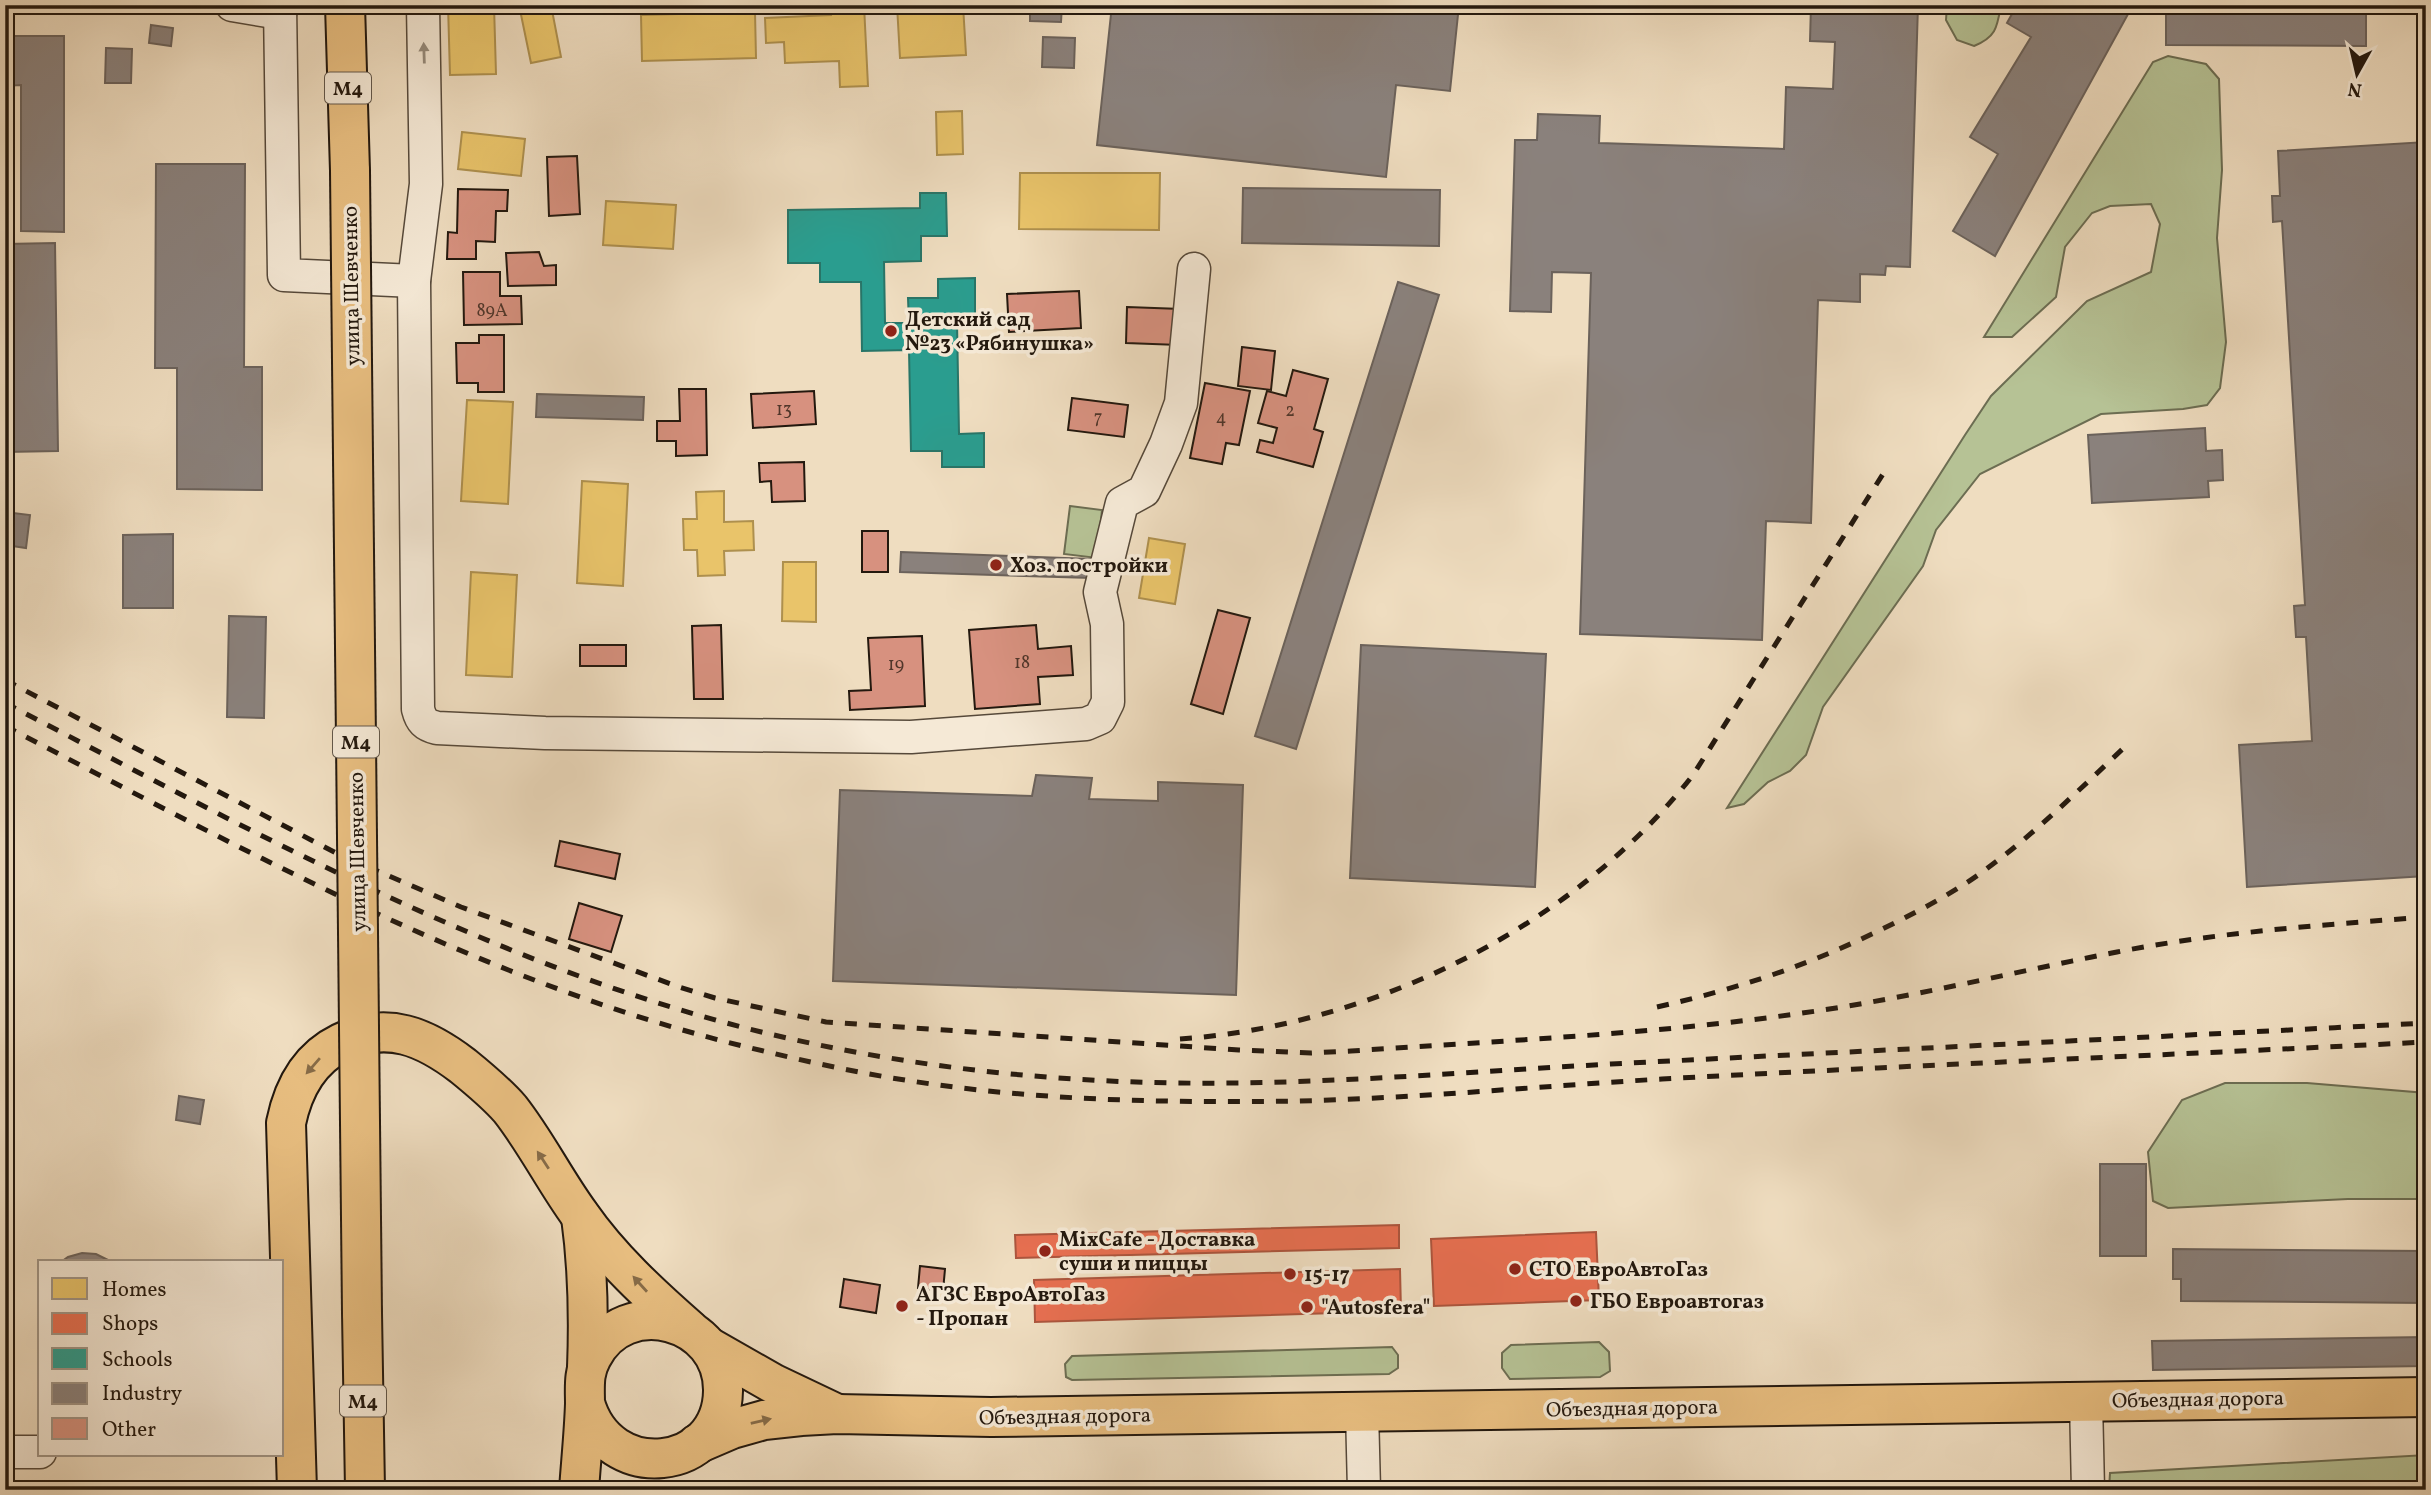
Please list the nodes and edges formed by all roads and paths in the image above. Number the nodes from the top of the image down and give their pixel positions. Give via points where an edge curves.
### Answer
1 (232, 5) edge
2 (345, 5) edge
3 (423, 5) edge
4 (280, 9) edge
5 (1194, 269) dead end
6 (414, 281) junction
7 (580, 1217) junction
8 (700, 1339) junction
9 (586, 1385) junction
10 (2426, 1397) edge
11 (2086, 1401) junction
12 (1362, 1411) junction
13 (837, 1413) junction
14 (685, 1450) junction
15 (5, 1452) edge
16 (38, 1452) edge
17 (292, 1466) edge
18 (365, 1490) edge
19 (579, 1490) edge
20 (641, 1490) edge
21 (1364, 1490) edge
22 (2088, 1490) edge

1 - 4 street
2 - 18 main road, улица Шевченко / M4, bridge
6 -> 3 street via 426,184
4 - 6 street via 285,275
5 - 6 street via 1181,403 1144,491 1122,503 1100,592 1107,624 1108,702 1101,718 1086,724 911,737 545,733 428,726 418,709
8 -> 7 main road via 648,1293
7 - 9 main road via 588,1267
7 -> 17 main road via 509,1109 446,1053 407,1035 384,1033 350,1039 323,1054 298,1084 286,1123
8 - 9 main road via 664,1320 636,1322 601,1343
8 - 13 main road via 774,1384
8 - 14 main road via 722,1377 723,1398 717,1419
9 - 14 main road via 593,1424 618,1449 639,1457 663,1458
9 - 19 main road
10 - 11 main road, Объездная дорога
11 - 12 main road, Объездная дорога
11 - 22 street
12 - 13 main road, Объездная дорога via 991,1417
12 - 21 street
14 -> 13 main road, Объездная дорога via 764,1420
14 - 20 main road
15 - 16 street

